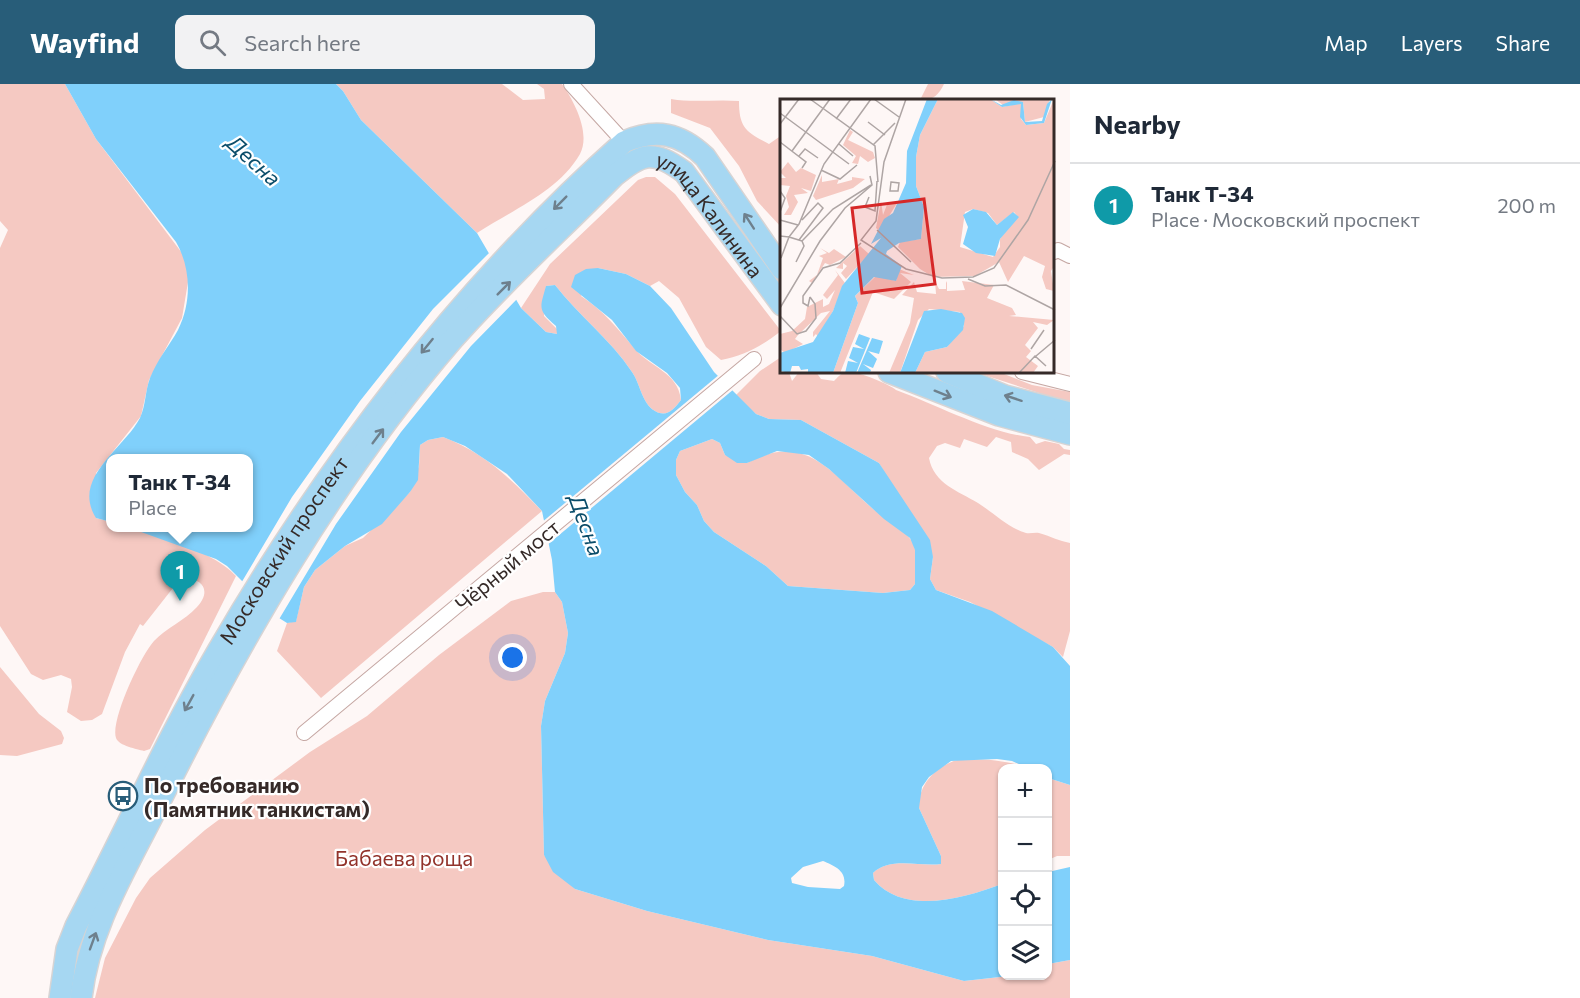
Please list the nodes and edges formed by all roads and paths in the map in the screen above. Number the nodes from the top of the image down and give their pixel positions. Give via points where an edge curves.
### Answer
1 (571, 84) edge
2 (624, 142) junction
3 (614, 168) junction
4 (1055, 251) edge
5 (1070, 256) edge
6 (780, 266) edge
7 (780, 302) edge
8 (751, 361) dead end
9 (894, 374) edge
10 (952, 374) edge
11 (1030, 374) edge
12 (1070, 384) edge
13 (1070, 412) edge
14 (1070, 434) edge
15 (225, 656) junction
16 (304, 733) dead end
17 (60, 998) edge
18 (81, 998) edge

1 - 2 street
2 - 3 main road, улица Калинина
6 -> 2 main road, улица Калинина via 729,189 691,143 650,134
3 - 7 main road, улица Калинина via 637,158 656,156 684,172
3 - 15 main road, Московский проспект via 417,384
4 - 5 street
8 - 16 street, Чёрный мост
9 -> 14 main road via 999,416
13 -> 10 main road via 1005,396
11 - 12 street
15 -> 17 main road, Московский проспект via 76,926 67,949
18 -> 15 main road, Московский проспект via 89,952 107,905

